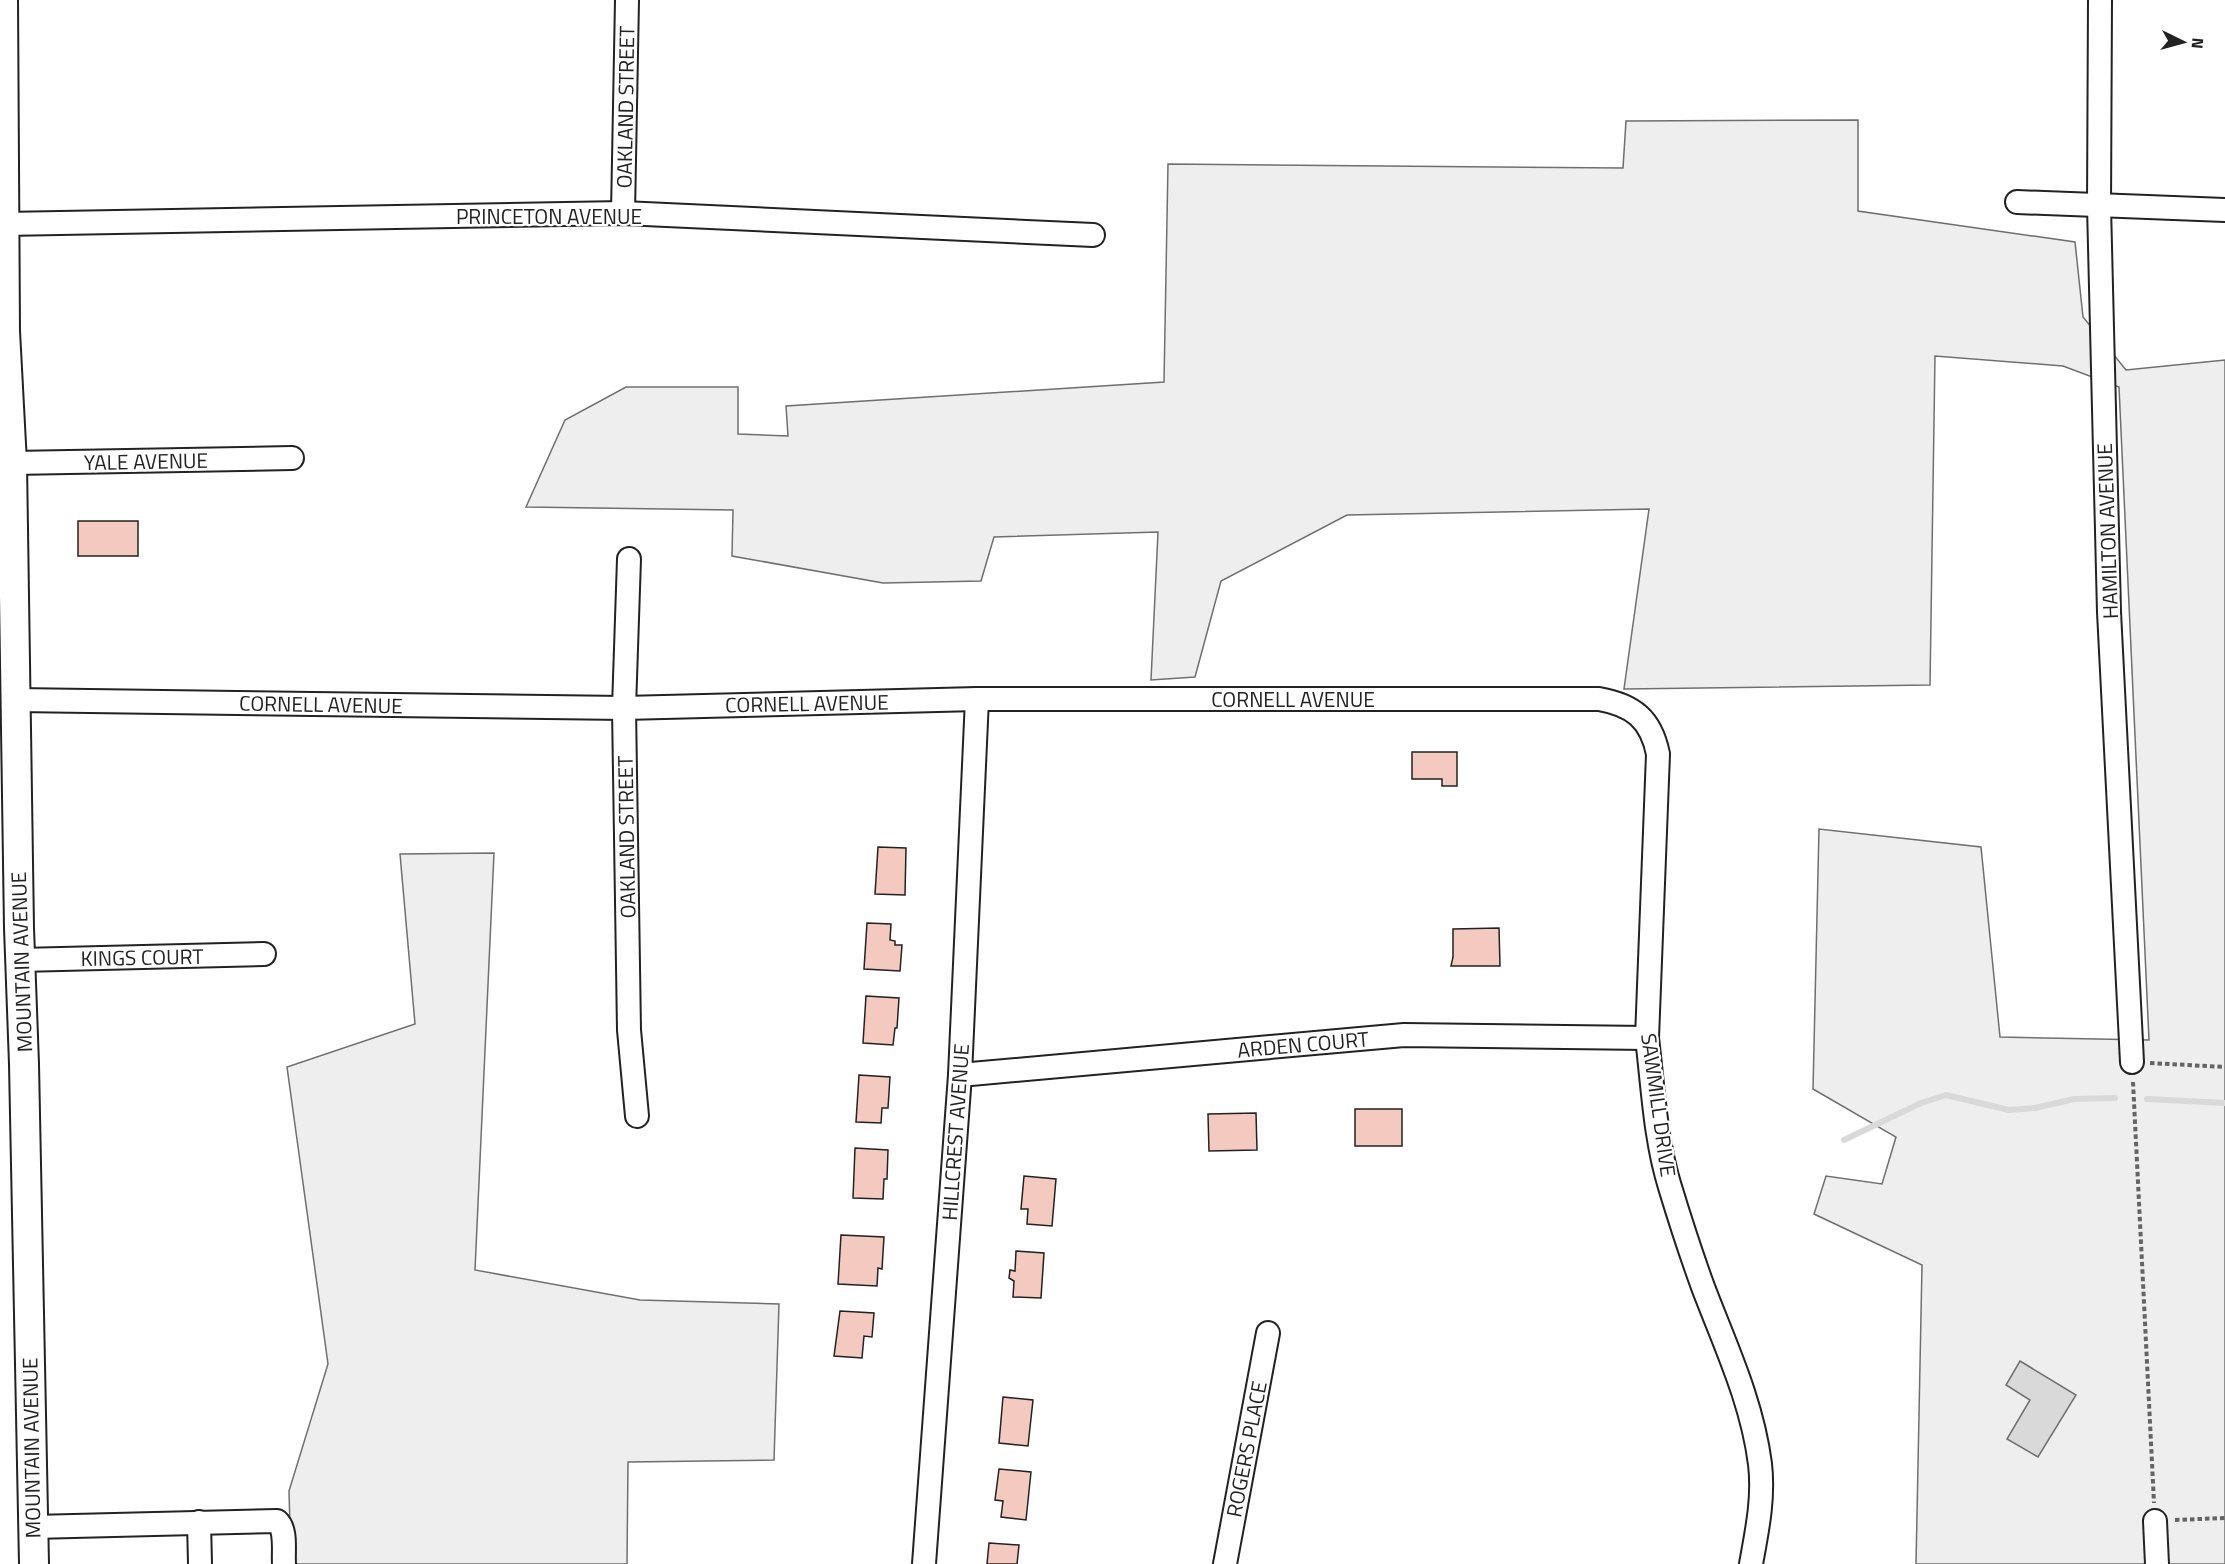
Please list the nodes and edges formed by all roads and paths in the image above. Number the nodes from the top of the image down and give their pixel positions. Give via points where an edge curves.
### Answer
1 (3, 0) edge
2 (627, 0) edge
3 (2100, 0) edge
4 (2, 108) edge
5 (2017, 202) dead end
6 (2099, 206) junction
7 (2225, 210) edge
8 (623, 213) junction
9 (4, 224) junction
10 (1093, 235) dead end
11 (292, 459) dead end
12 (6, 464) edge
13 (629, 559) dead end
14 (977, 699) junction
15 (1599, 699) joint
16 (15, 700) junction
17 (624, 708) junction
18 (9, 928) edge
19 (264, 954) dead end
20 (20, 960) junction
21 (1647, 1038) junction
22 (2132, 1062) junction
23 (2225, 1067) edge
24 (960, 1076) junction
25 (637, 1116) dead end
26 (1268, 1333) dead end
27 (2225, 1518) edge
28 (2155, 1521) junction
29 (199, 1522) junction
30 (33, 1527) junction
31 (34, 1564) edge
32 (200, 1564) edge
33 (284, 1564) edge
34 (924, 1564) edge
35 (1225, 1564) edge
36 (1751, 1564) edge
37 (2157, 1564) edge

1 - 4 main road, MOUNTAIN AVENUE
2 - 8 street, OAKLAND STREET
3 - 6 street, HAMILTON AVENUE
4 - 9 main road, MOUNTAIN AVENUE
5 - 6 street
6 - 7 street
6 - 22 street, HAMILTON AVENUE via 2109,612
8 - 9 street, PRINCETON AVENUE
8 - 10 street, PRINCETON AVENUE
9 - 12 main road, MOUNTAIN AVENUE
11 - 12 street, YALE AVENUE
12 - 16 main road, MOUNTAIN AVENUE
13 - 17 street, OAKLAND STREET
14 - 15 street, CORNELL AVENUE
14 - 17 street, CORNELL AVENUE
14 - 24 street, HILLCREST AVENUE
15 - 21 street, SAWMILL DRIVE via 1634,711 1647,725 1658,754
16 - 17 street, CORNELL AVENUE
16 - 18 main road, MOUNTAIN AVENUE
17 - 25 street, OAKLAND STREET via 629,1030
18 - 20 main road, MOUNTAIN AVENUE
19 - 20 street, KINGS COURT
20 - 30 main road, MOUNTAIN AVENUE
21 - 24 street, ARDEN COURT via 1404,1035
21 - 36 street, SAWMILL DRIVE via 1669,1184 1749,1407 1760,1466 1760,1515
22 - 23 path
22 - 28 path
24 - 34 street, HILLCREST AVENUE
26 - 35 street, ROGERS PLACE
27 - 28 path
28 - 37 street
29 - 30 street
29 - 32 street
29 - 33 street via 277,1521 281,1525
30 - 31 main road, MOUNTAIN AVENUE

